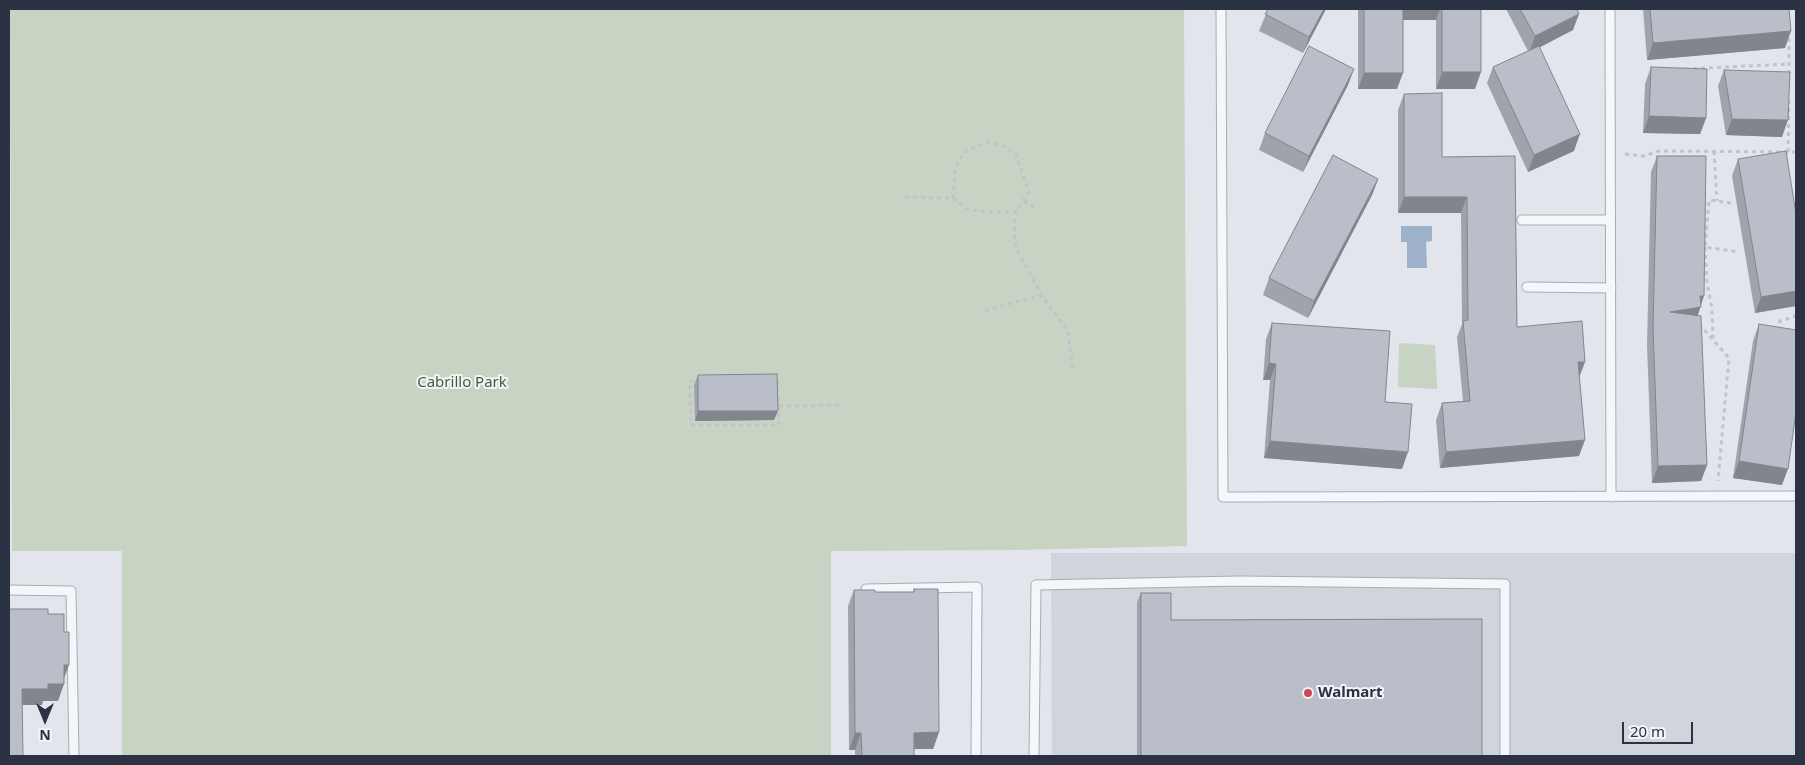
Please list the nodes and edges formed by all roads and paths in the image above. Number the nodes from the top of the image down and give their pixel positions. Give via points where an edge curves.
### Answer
1 (1221, 9) edge
2 (1610, 9) edge
3 (1789, 28) edge
4 (1789, 64) junction
5 (1679, 69) edge
6 (1789, 84) edge
7 (1789, 93) edge
8 (1714, 151) junction
9 (1788, 152) junction
10 (1796, 152) edge
11 (1626, 154) dead end
12 (905, 197) dead end
13 (953, 198) junction
14 (1024, 201) junction
15 (1716, 201) junction
16 (1731, 203) dead end
17 (1037, 210) dead end
18 (1016, 212) junction
19 (1522, 220) dead end
20 (1610, 220) junction
21 (1705, 247) junction
22 (1739, 252) dead end
23 (1527, 287) dead end
24 (1611, 288) junction
25 (1042, 296) junction
26 (985, 311) dead end
27 (1796, 316) edge
28 (1695, 319) edge
29 (1777, 336) edge
30 (1713, 340) junction
31 (1073, 372) dead end
32 (839, 405) dead end
33 (779, 406) junction
34 (1796, 496) edge
35 (1611, 497) junction
36 (1717, 497) junction
37 (866, 589) edge
38 (9, 590) edge
39 (74, 756) edge
40 (976, 756) edge
41 (1034, 756) edge
42 (1505, 756) edge

1 - 35 lane via 1223,497
2 - 20 lane
3 - 4 path
4 - 5 path
4 - 6 path
7 - 9 path
8 - 9 path
8 - 11 path via 1659,151 1644,156
8 - 15 path
9 - 10 path
12 - 13 path
13 - 14 path via 959,160 968,150 989,142 1016,154 1029,192
13 - 18 path via 968,208
14 - 17 path
14 - 18 path
15 - 16 path
15 - 21 path via 1709,200
18 - 25 path via 1016,248
19 - 20 lane
20 - 24 lane
21 - 22 path
21 - 30 path
23 - 24 lane
24 - 35 lane
25 - 26 path
25 - 31 path via 1068,331
27 - 29 path via 1780,322
28 - 30 path
30 - 36 path via 1729,358
32 - 33 path
33 - 33 path via 779,425 692,425 690,381 778,381
34 - 36 lane
35 - 36 lane
37 - 40 lane via 977,587
38 - 39 lane via 71,591
41 - 42 lane via 1036,585 1240,581 1505,584

